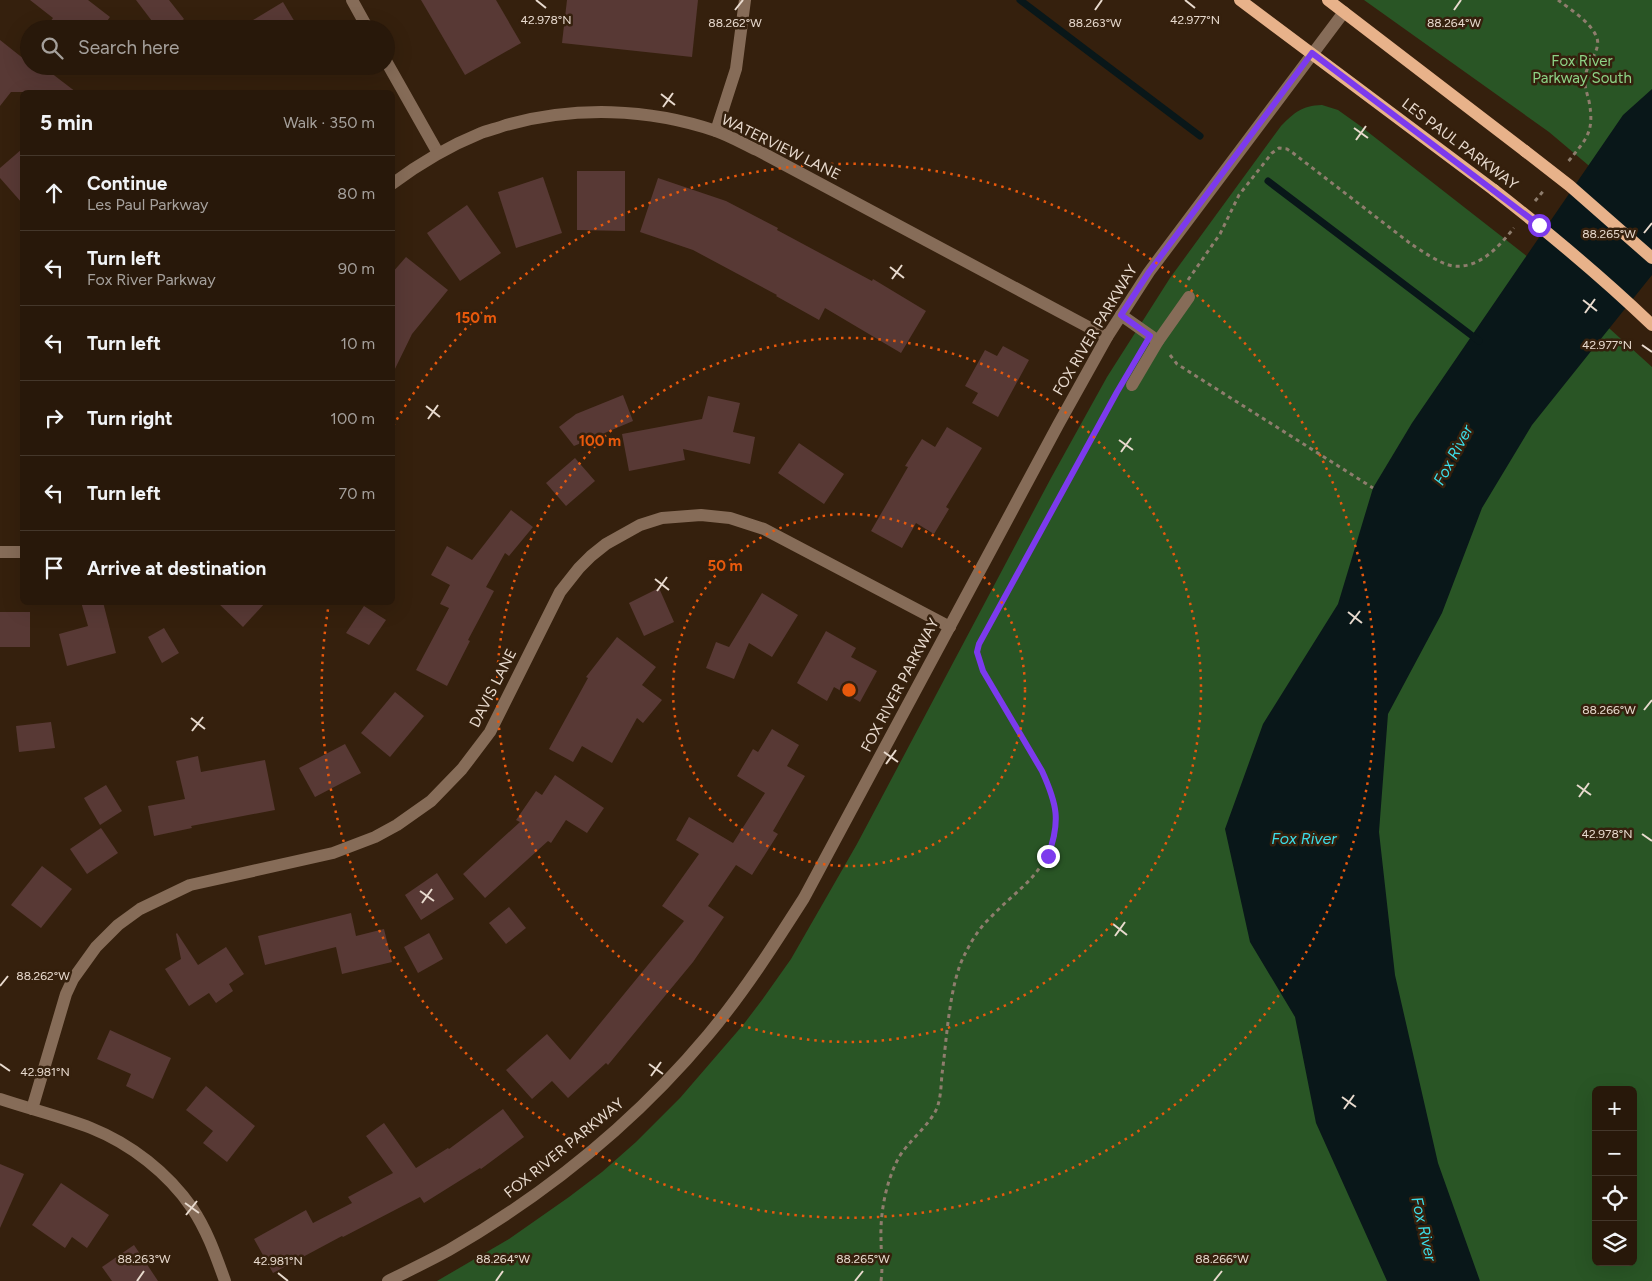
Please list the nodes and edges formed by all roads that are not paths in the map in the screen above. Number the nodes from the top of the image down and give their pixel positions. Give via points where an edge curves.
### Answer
1 (352, 0) edge
2 (745, 0) edge
3 (1240, 0) edge
4 (1328, 0) edge
5 (1344, 12) junction
6 (363, 20) edge
7 (1312, 53) junction
8 (394, 75) edge
9 (716, 131) junction
10 (438, 153) junction
11 (395, 182) edge
12 (1652, 258) edge
13 (1189, 297) dead end
14 (1121, 315) junction
15 (1652, 325) edge
16 (1107, 337) junction
17 (1158, 341) junction
18 (1132, 385) dead end
19 (0, 552) edge
20 (20, 552) edge
21 (950, 627) junction
22 (0, 1099) edge
23 (32, 1109) junction
24 (225, 1281) edge
25 (388, 1281) edge

1 - 6 street
2 - 9 street via 736,69
3 - 7 main road, LES PAUL PARKWAY
4 - 5 main road
5 - 7 street, FOX RIVER PARKWAY
5 - 12 main road, bridge via 1570,186
7 - 14 street, FOX RIVER PARKWAY via 1149,272
7 - 15 main road, LES PAUL PARKWAY, bridge via 1539,225
8 - 10 street
9 - 10 street, WATERVIEW LANE via 628,112 585,112 506,125 482,132
9 - 16 street, WATERVIEW LANE
10 - 11 street, WATERVIEW LANE
13 - 17 street
14 - 16 street, FOX RIVER PARKWAY
14 - 17 street
16 - 21 street, FOX RIVER PARKWAY
17 - 18 street
19 - 20 street
21 - 23 street, DAVIS LANE via 764,529 730,518 701,515 662,518 640,525 591,556 560,592 490,732 462,769 430,801 375,837 333,853 190,885 140,909 118,925 96,947 73,979
21 - 25 street, FOX RIVER PARKWAY via 804,898 761,966 708,1035 649,1099 584,1157 514,1210 449,1250
22 - 23 street
23 - 24 street via 93,1129 128,1147 148,1162 192,1208

